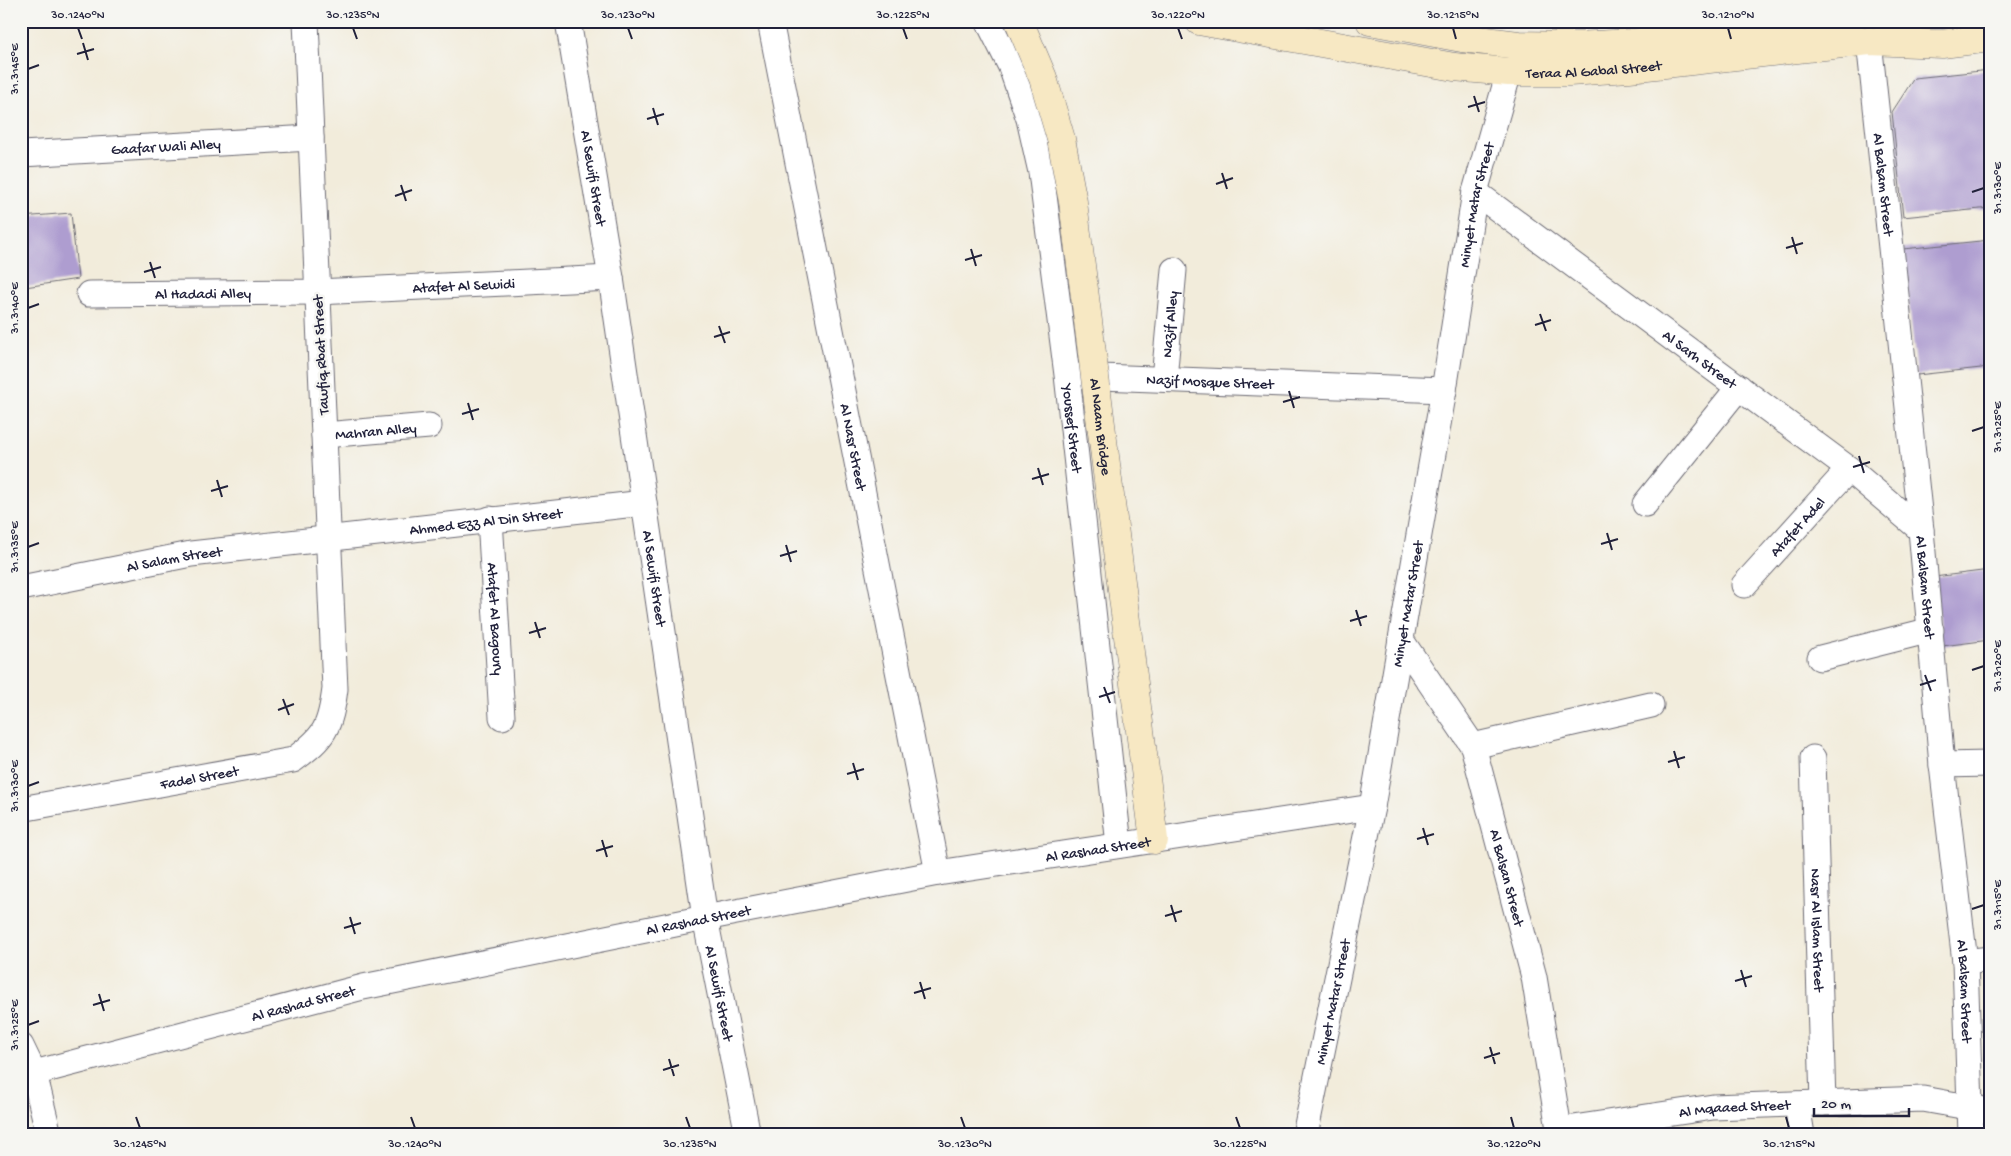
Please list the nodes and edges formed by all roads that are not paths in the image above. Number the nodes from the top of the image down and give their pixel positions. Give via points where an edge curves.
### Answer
1 (306, 21) edge
2 (568, 21) edge
3 (770, 21) edge
4 (988, 21) edge
5 (1019, 21) edge
6 (1199, 21) edge
7 (1370, 21) edge
8 (1850, 21) edge
9 (1990, 38) edge
10 (1869, 41) junction
11 (1509, 72) junction
12 (310, 138) junction
13 (21, 154) edge
14 (1475, 192) junction
15 (1174, 270) dead end
16 (611, 278) junction
17 (317, 292) junction
18 (89, 294) dead end
19 (1067, 376) junction
20 (1164, 379) junction
21 (1739, 387) junction
22 (1444, 390) junction
23 (429, 426) dead end
24 (324, 435) junction
25 (1849, 469) junction
26 (644, 502) junction
27 (1645, 504) dead end
28 (490, 519) junction
29 (1922, 530) junction
30 (328, 536) junction
31 (1744, 585) dead end
32 (21, 588) edge
33 (1931, 630) junction
34 (1401, 640) junction
35 (1820, 658) dead end
36 (334, 689) joint
37 (1651, 704) dead end
38 (502, 717) dead end
39 (1473, 746) junction
40 (1813, 758) dead end
41 (1990, 764) edge
42 (1942, 765) junction
43 (1372, 807) junction
44 (21, 809) edge
45 (1154, 840) junction
46 (1119, 845) junction
47 (938, 873) junction
48 (705, 918) junction
49 (1990, 959) edge
50 (1964, 962) junction
51 (21, 1046) edge
52 (34, 1073) junction
53 (1823, 1103) junction
54 (1797, 1104) junction
55 (1980, 1110) edge
56 (1560, 1132) edge
57 (49, 1135) edge
58 (748, 1135) edge
59 (1305, 1135) edge
60 (1802, 1135) edge
61 (1971, 1135) edge

1 - 12 street, Tawfiq Rbat Street
2 - 16 street, Al Sewifi Street
3 - 47 street, Al Nasr Street
4 - 19 street, Youssef Street via 1011,67 1029,119 1041,172
5 - 45 street, Al Naam Bridge, bridge via 1043,78 1061,139 1073,202
6 - 11 street, Teraa Al Gabal Street via 1444,65
7 - 8 street, Teraa Al Gabal Street via 1462,38 1574,46
9 - 10 street, Teraa Al Gabal Street via 1942,44
10 - 11 street, Teraa Al Gabal Street via 1630,68
10 - 29 street, Al Balsam Street
11 - 14 street, Minyet Matar Street
12 - 13 street, Gaafar Wali Alley
12 - 17 street, Tawfiq Rbat Street
14 - 21 street, Al Sarh Street
14 - 22 street, Minyet Matar Street
15 - 20 street, Nazif Alley
16 - 17 street, Atafet Al Sewidi
16 - 26 street, Al Sewifi Street
17 - 18 street, Al Hadadi Alley
17 - 24 street, Tawfiq Rbat Street
19 - 20 street, Nazif Mosque Street
19 - 46 street, Youssef Street
20 - 22 street, Nazif Mosque Street
21 - 25 street, Al Sarh Street
21 - 27 street
22 - 34 street, Minyet Matar Street
23 - 24 street, Mahran Alley
24 - 30 street, Tawfiq Rbat Street
25 - 29 street, Al Sarh Street
25 - 31 street, Atafet Adel
26 - 28 street, Ahmed Ezz Al Din Street
26 - 48 street, Al Sewifi Street
28 - 30 street, Ahmed Ezz Al Din Street
28 - 38 street, Atafet Al Bagoury
29 - 33 street, Al Balsam Street
30 - 32 street, Al Salam Street via 191,554
30 - 36 street, Tawfiq Rbat Street
33 - 35 street
33 - 42 street, Al Balsam Street
34 - 39 street, Al Balsan Street
34 - 43 street, Minyet Matar Street
36 - 44 street, Fadel Street via 331,718 317,742 293,760
37 - 39 street
39 - 56 street, Al Balsan Street via 1534,977
40 - 53 street, Nasr Al Islam Street
41 - 42 street
42 - 50 street, Al Balsam Street
43 - 45 street, Al Rashad Street
43 - 59 street, Minyet Matar Street
45 - 46 street, Al Rashad Street
46 - 47 street, Al Rashad Street
47 - 48 street, Al Rashad Street
48 - 52 street, Al Rashad Street via 363,986
48 - 58 street, Al Sewifi Street
49 - 50 street
50 - 55 street, Al Balsam Street
51 - 52 street
52 - 57 street
53 - 54 street, Al Mqaaed Street
53 - 55 street, Al Mqaaed Street via 1923,1099
54 - 56 street, Al Mqaaed Street via 1713,1107
54 - 60 street
55 - 61 street, Al Balsam Street

